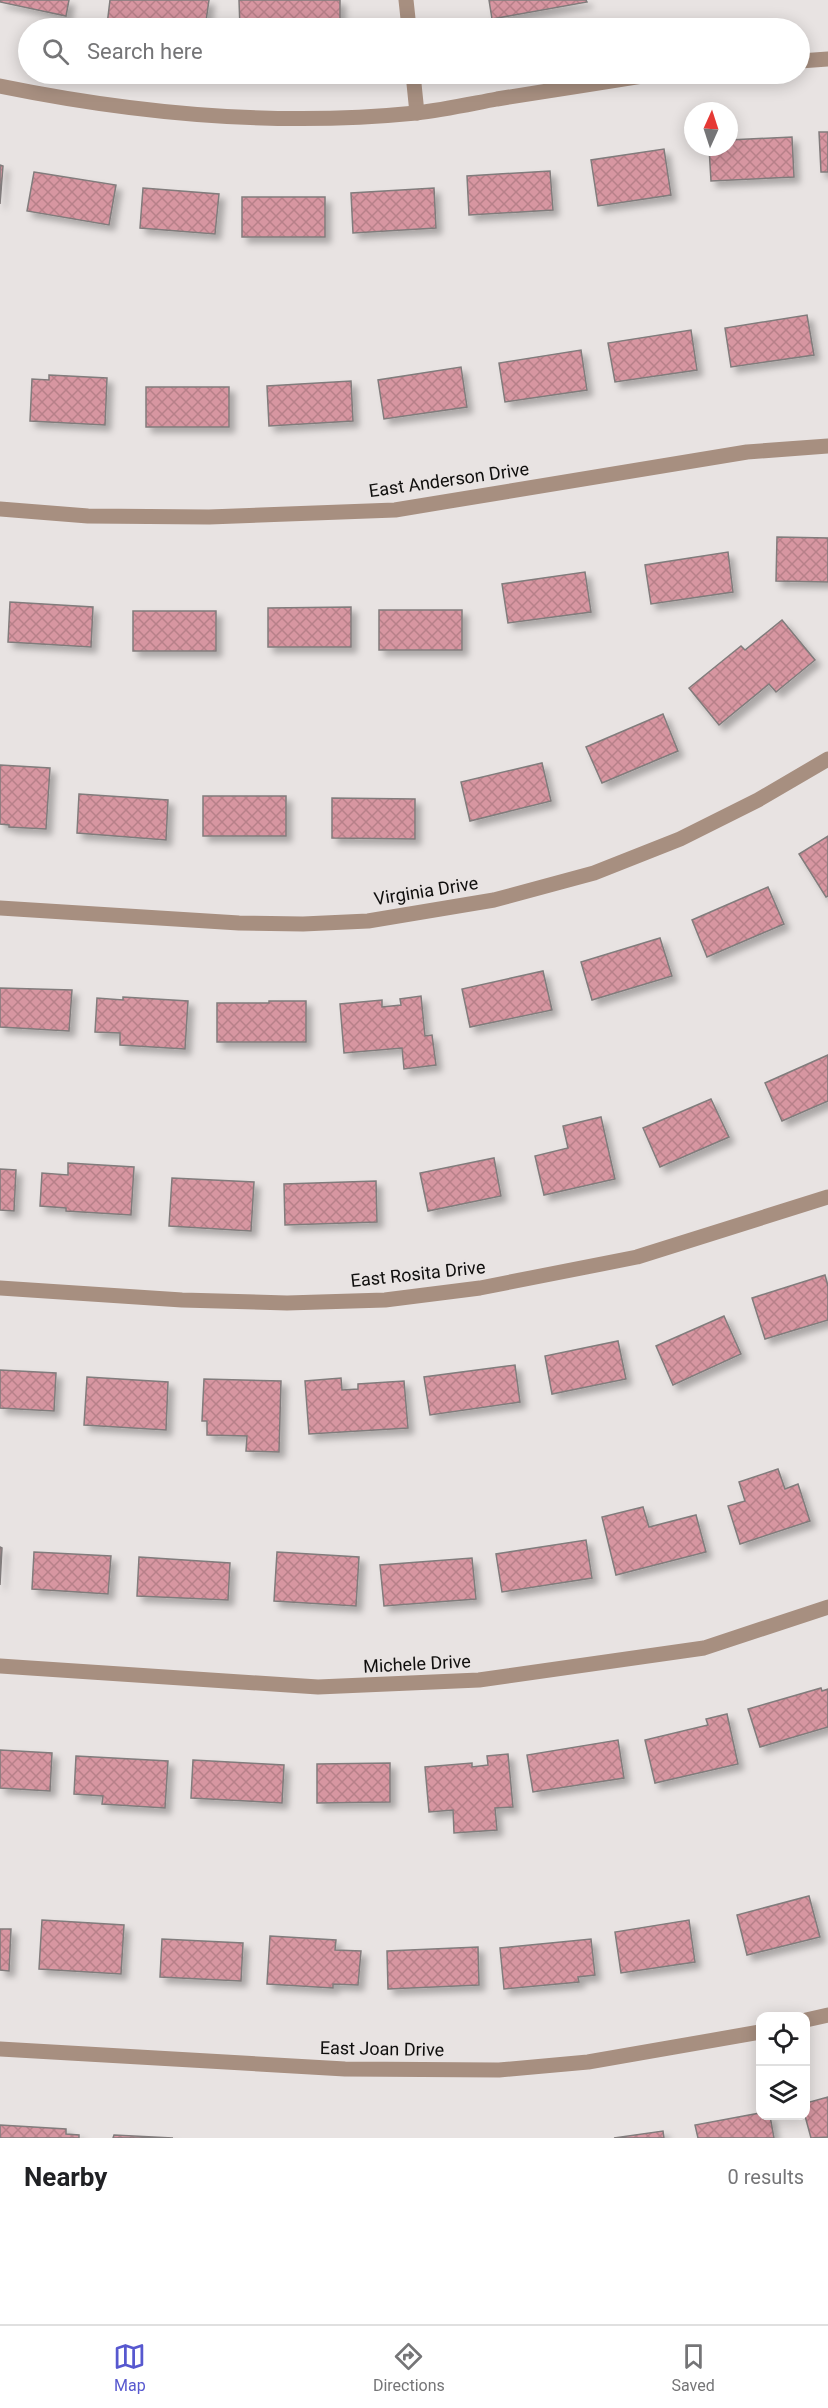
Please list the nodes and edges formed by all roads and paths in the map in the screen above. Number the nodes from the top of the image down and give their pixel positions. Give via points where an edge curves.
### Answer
1 (406, 0) edge
2 (408, 18) edge
3 (828, 59) edge
4 (810, 60) edge
5 (414, 84) edge
6 (594, 84) edge
7 (0, 86) edge
8 (417, 113) junction
9 (828, 446) edge
10 (0, 509) edge
11 (828, 759) edge
12 (0, 908) edge
13 (828, 1197) edge
14 (0, 1288) edge
15 (828, 1607) edge
16 (0, 1666) edge
17 (828, 2015) edge
18 (810, 2019) edge
19 (756, 2032) edge
20 (0, 2049) edge

1 - 2 street
3 - 4 street
5 - 8 street
6 - 8 street
7 - 8 street via 71,100 231,118 296,120
9 - 10 street, East Anderson Drive via 747,452 395,510 209,517 88,516
11 - 12 street, Virginia Drive via 680,839 594,873 494,900 368,921 303,924
13 - 14 street, East Rosita Drive via 637,1257 491,1286 385,1300 287,1303
15 - 16 street, Michele Drive via 704,1648 479,1680 318,1687
17 - 18 street
19 - 20 street, East Joan Drive via 588,2062 499,2070 345,2069

